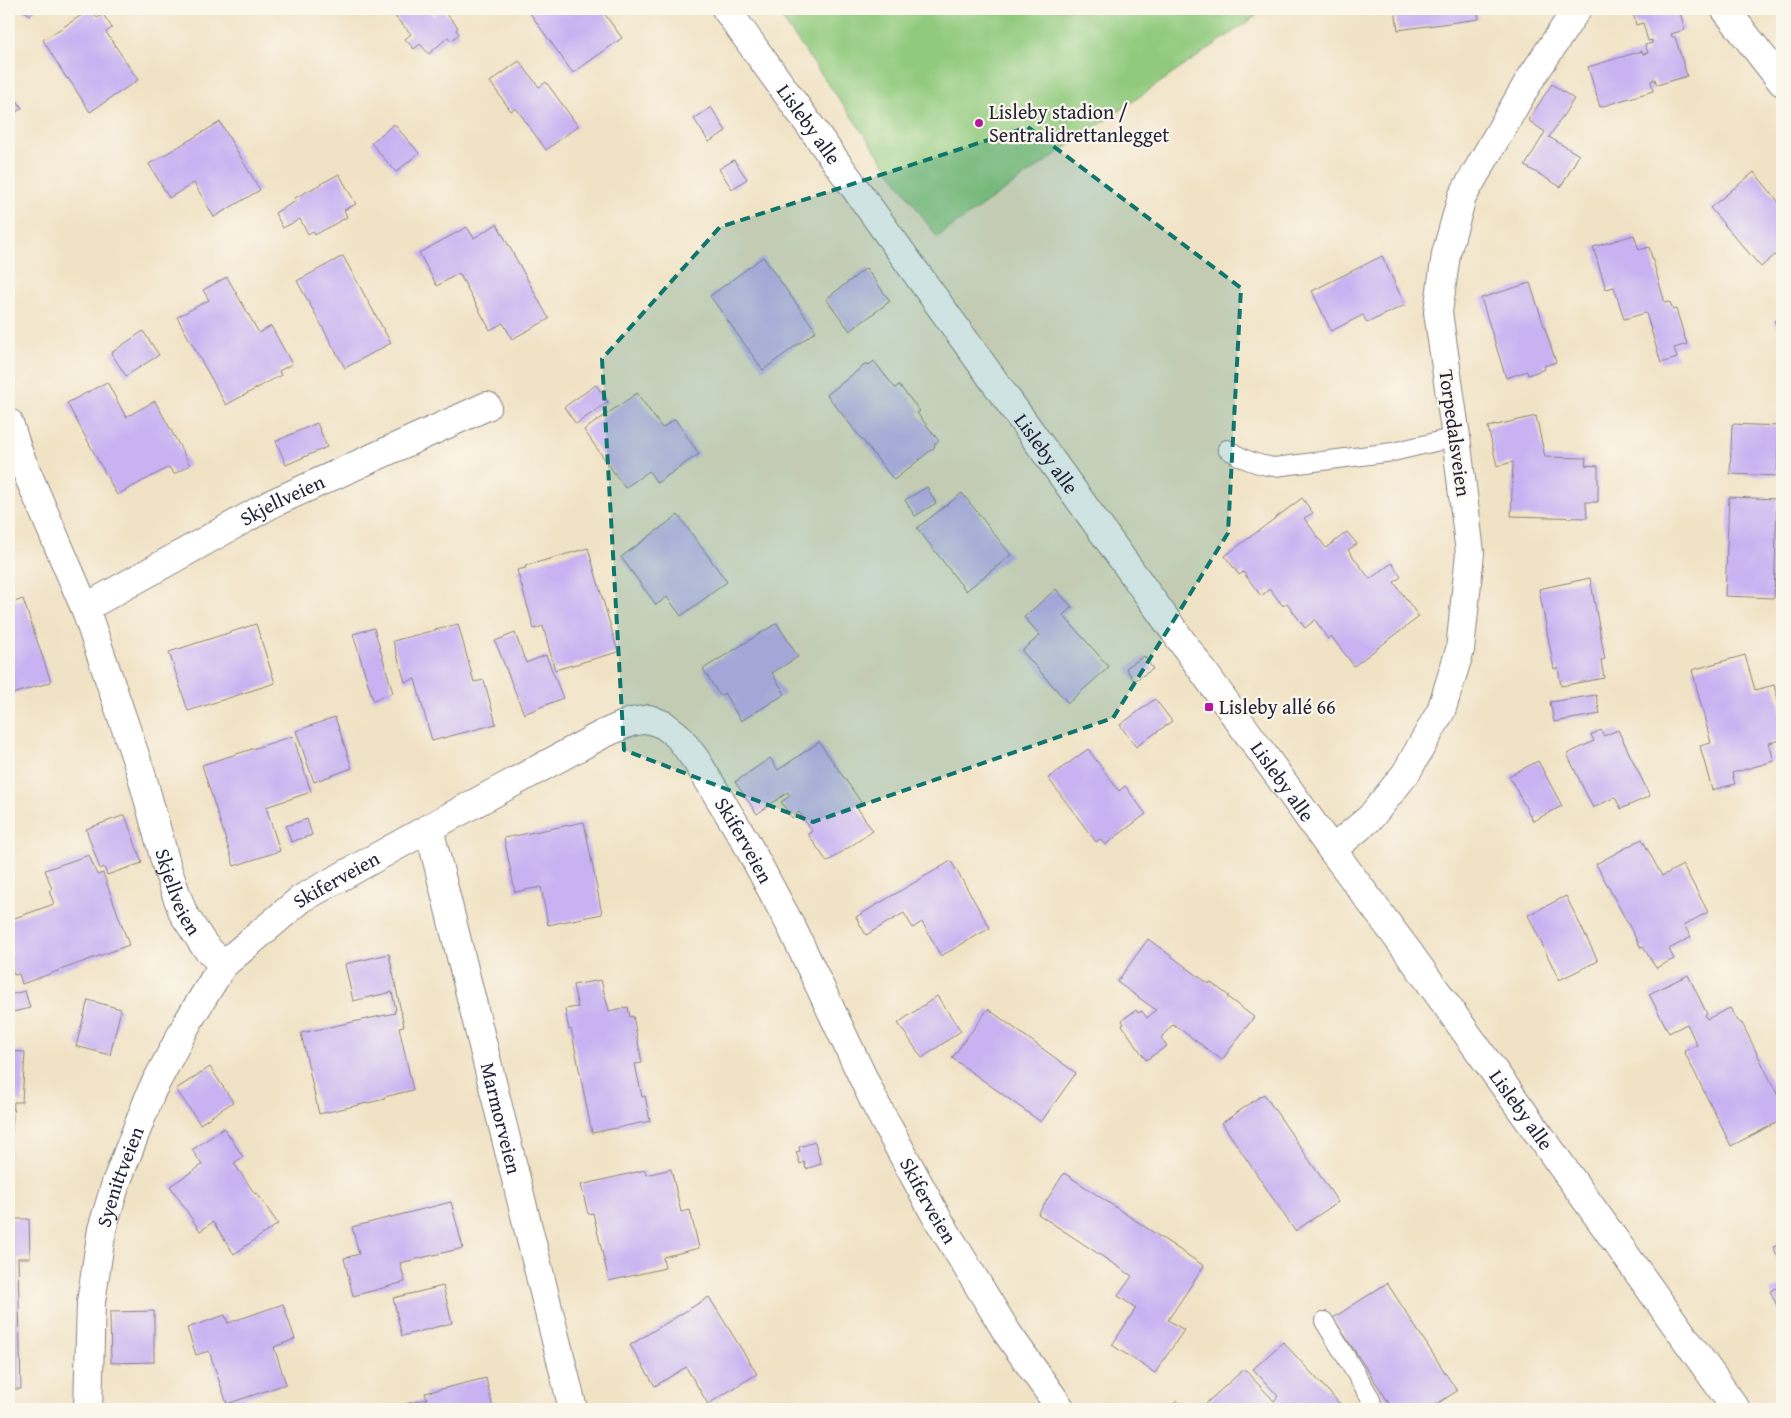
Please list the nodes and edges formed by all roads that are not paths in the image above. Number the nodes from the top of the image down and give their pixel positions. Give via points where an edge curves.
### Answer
1 (726, 9) edge
2 (1577, 9) edge
3 (1725, 9) edge
4 (1782, 82) edge
5 (486, 406) dead end
6 (9, 423) edge
7 (1456, 437) junction
8 (1227, 449) dead end
9 (85, 608) junction
10 (429, 828) junction
11 (1332, 850) junction
12 (223, 965) junction
13 (1324, 1321) dead end
14 (88, 1409) edge
15 (573, 1409) edge
16 (1061, 1409) edge
17 (1374, 1409) edge
18 (1736, 1409) edge

1 - 11 street, Lisleby alle
2 - 7 street, Torpedalsveien via 1529,81 1462,197 1446,254 1438,312
3 - 4 street
5 - 9 street, Skjellveien via 273,503
6 - 9 street, Skjellveien via 19,454
7 - 8 lane via 1393,452 1275,467 1260,466
7 - 11 street, Torpedalsveien via 1470,553 1460,650 1441,711 1406,773 1370,818
9 - 12 street, Skjellveien via 141,773 183,913
10 - 12 street, Skiferveien via 300,899
10 - 15 street, Marmorveien
10 - 16 street, Skiferveien via 631,722 649,719 678,736 736,826 788,920 876,1104 936,1216 1008,1334
11 - 18 street, Lisleby alle
12 - 14 street, Syenittveien via 152,1090 102,1229 91,1302
13 - 17 lane

